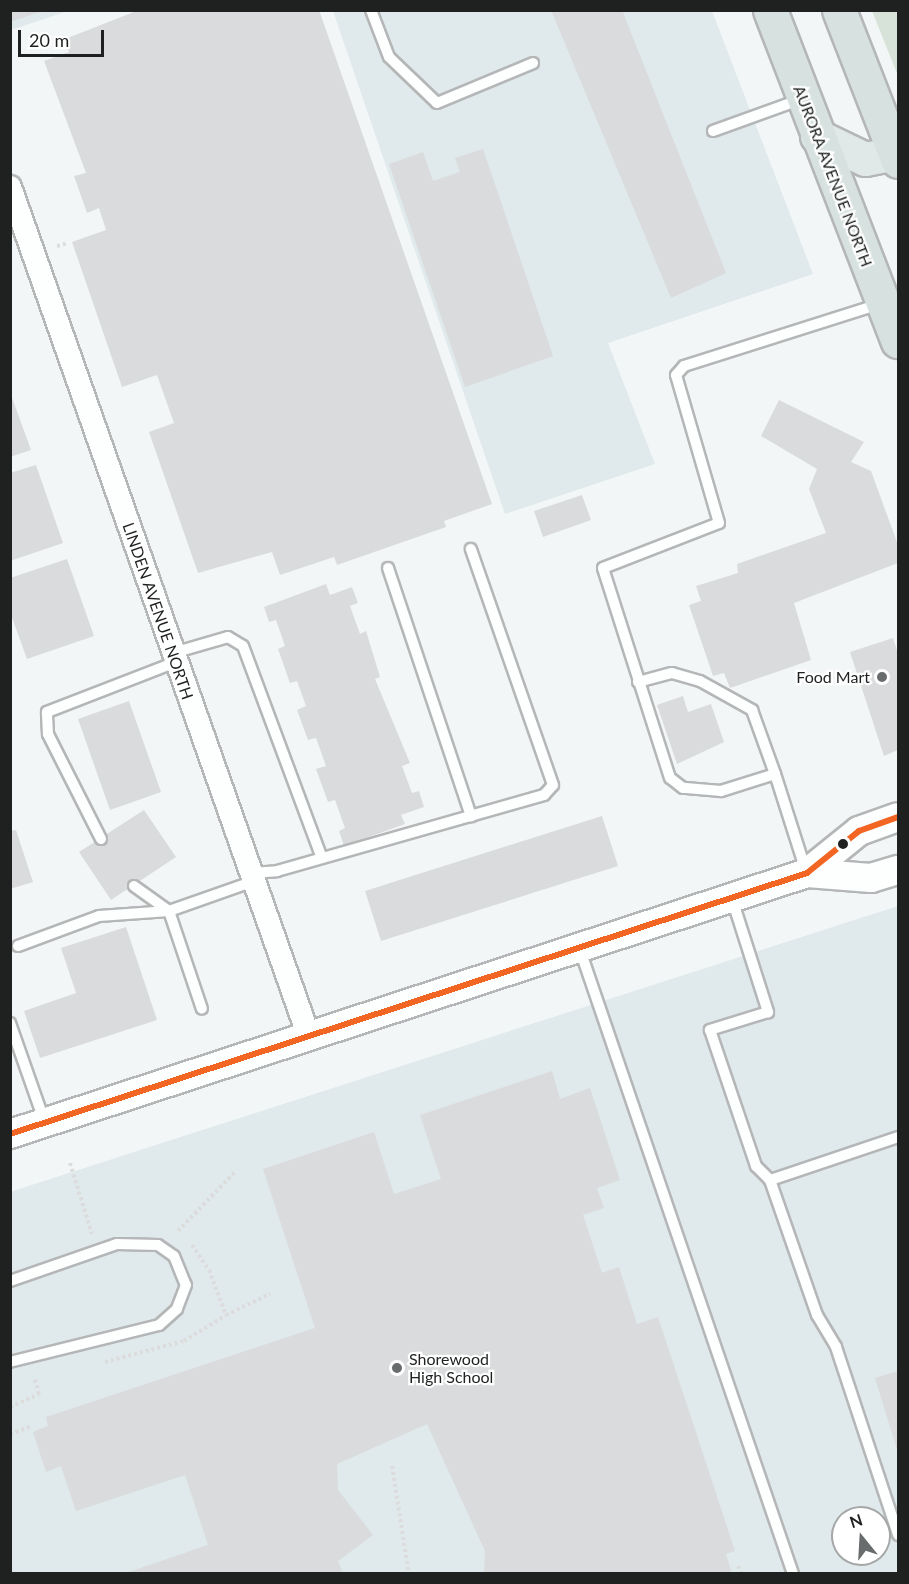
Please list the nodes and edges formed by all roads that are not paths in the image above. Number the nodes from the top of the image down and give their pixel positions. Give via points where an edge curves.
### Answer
1 (371, 10) edge
2 (770, 10) edge
3 (839, 10) edge
4 (533, 63) dead end
5 (803, 99) junction
6 (713, 131) dead end
7 (816, 136) junction
8 (897, 157) edge
9 (10, 187) edge
10 (20, 240) edge
11 (883, 303) junction
12 (898, 341) edge
13 (471, 549) dead end
14 (388, 568) dead end
15 (174, 657) junction
16 (638, 682) junction
17 (775, 774) junction
18 (471, 816) junction
19 (898, 817) edge
20 (101, 839) dead end
21 (322, 858) junction
22 (898, 870) edge
23 (807, 873) junction
24 (252, 877) junction
25 (134, 886) dead end
26 (731, 896) junction
27 (169, 910) junction
28 (578, 944) junction
29 (18, 945) dead end
30 (202, 1009) dead end
31 (10, 1023) edge
32 (308, 1034) junction
33 (45, 1123) junction
34 (10, 1134) edge
35 (898, 1137) edge
36 (770, 1180) junction
37 (10, 1281) edge
38 (10, 1362) edge
39 (898, 1535) edge
40 (793, 1574) edge

1 - 4 lane via 389,57 437,103
2 - 5 highway, AURORA AVENUE NORTH
3 - 8 highway
5 - 6 lane
5 - 7 highway, AURORA AVENUE NORTH
7 - 8 main road via 865,159
7 - 11 highway, AURORA AVENUE NORTH
9 - 10 street, LINDEN AVENUE NORTH
10 - 15 street, LINDEN AVENUE NORTH
11 - 12 highway, AURORA AVENUE NORTH
11 - 16 lane via 684,366 676,375 719,523 603,568
13 - 18 lane via 553,785 544,795
14 - 18 lane
15 - 20 lane via 47,712 48,734
15 - 21 lane via 228,638 243,646
15 - 24 street, LINDEN AVENUE NORTH
16 - 17 lane via 672,673 700,681 752,710
16 - 17 lane via 670,778 683,788 721,791
17 - 23 lane
18 - 21 lane
19 - 23 street via 859,831
21 - 24 lane
22 - 23 street via 872,879
23 - 26 street
24 - 27 lane
24 - 32 street, LINDEN AVENUE NORTH
25 - 27 lane
26 - 28 street
26 - 36 lane via 768,1012 710,1030 756,1166
27 - 29 lane via 99,916
27 - 30 lane
28 - 32 street
28 - 40 lane
31 - 33 lane
32 - 33 street
33 - 34 street
35 - 36 lane
36 - 39 lane via 817,1315 836,1347
37 - 38 lane via 117,1244 158,1245 174,1256 186,1285 177,1309 159,1325

